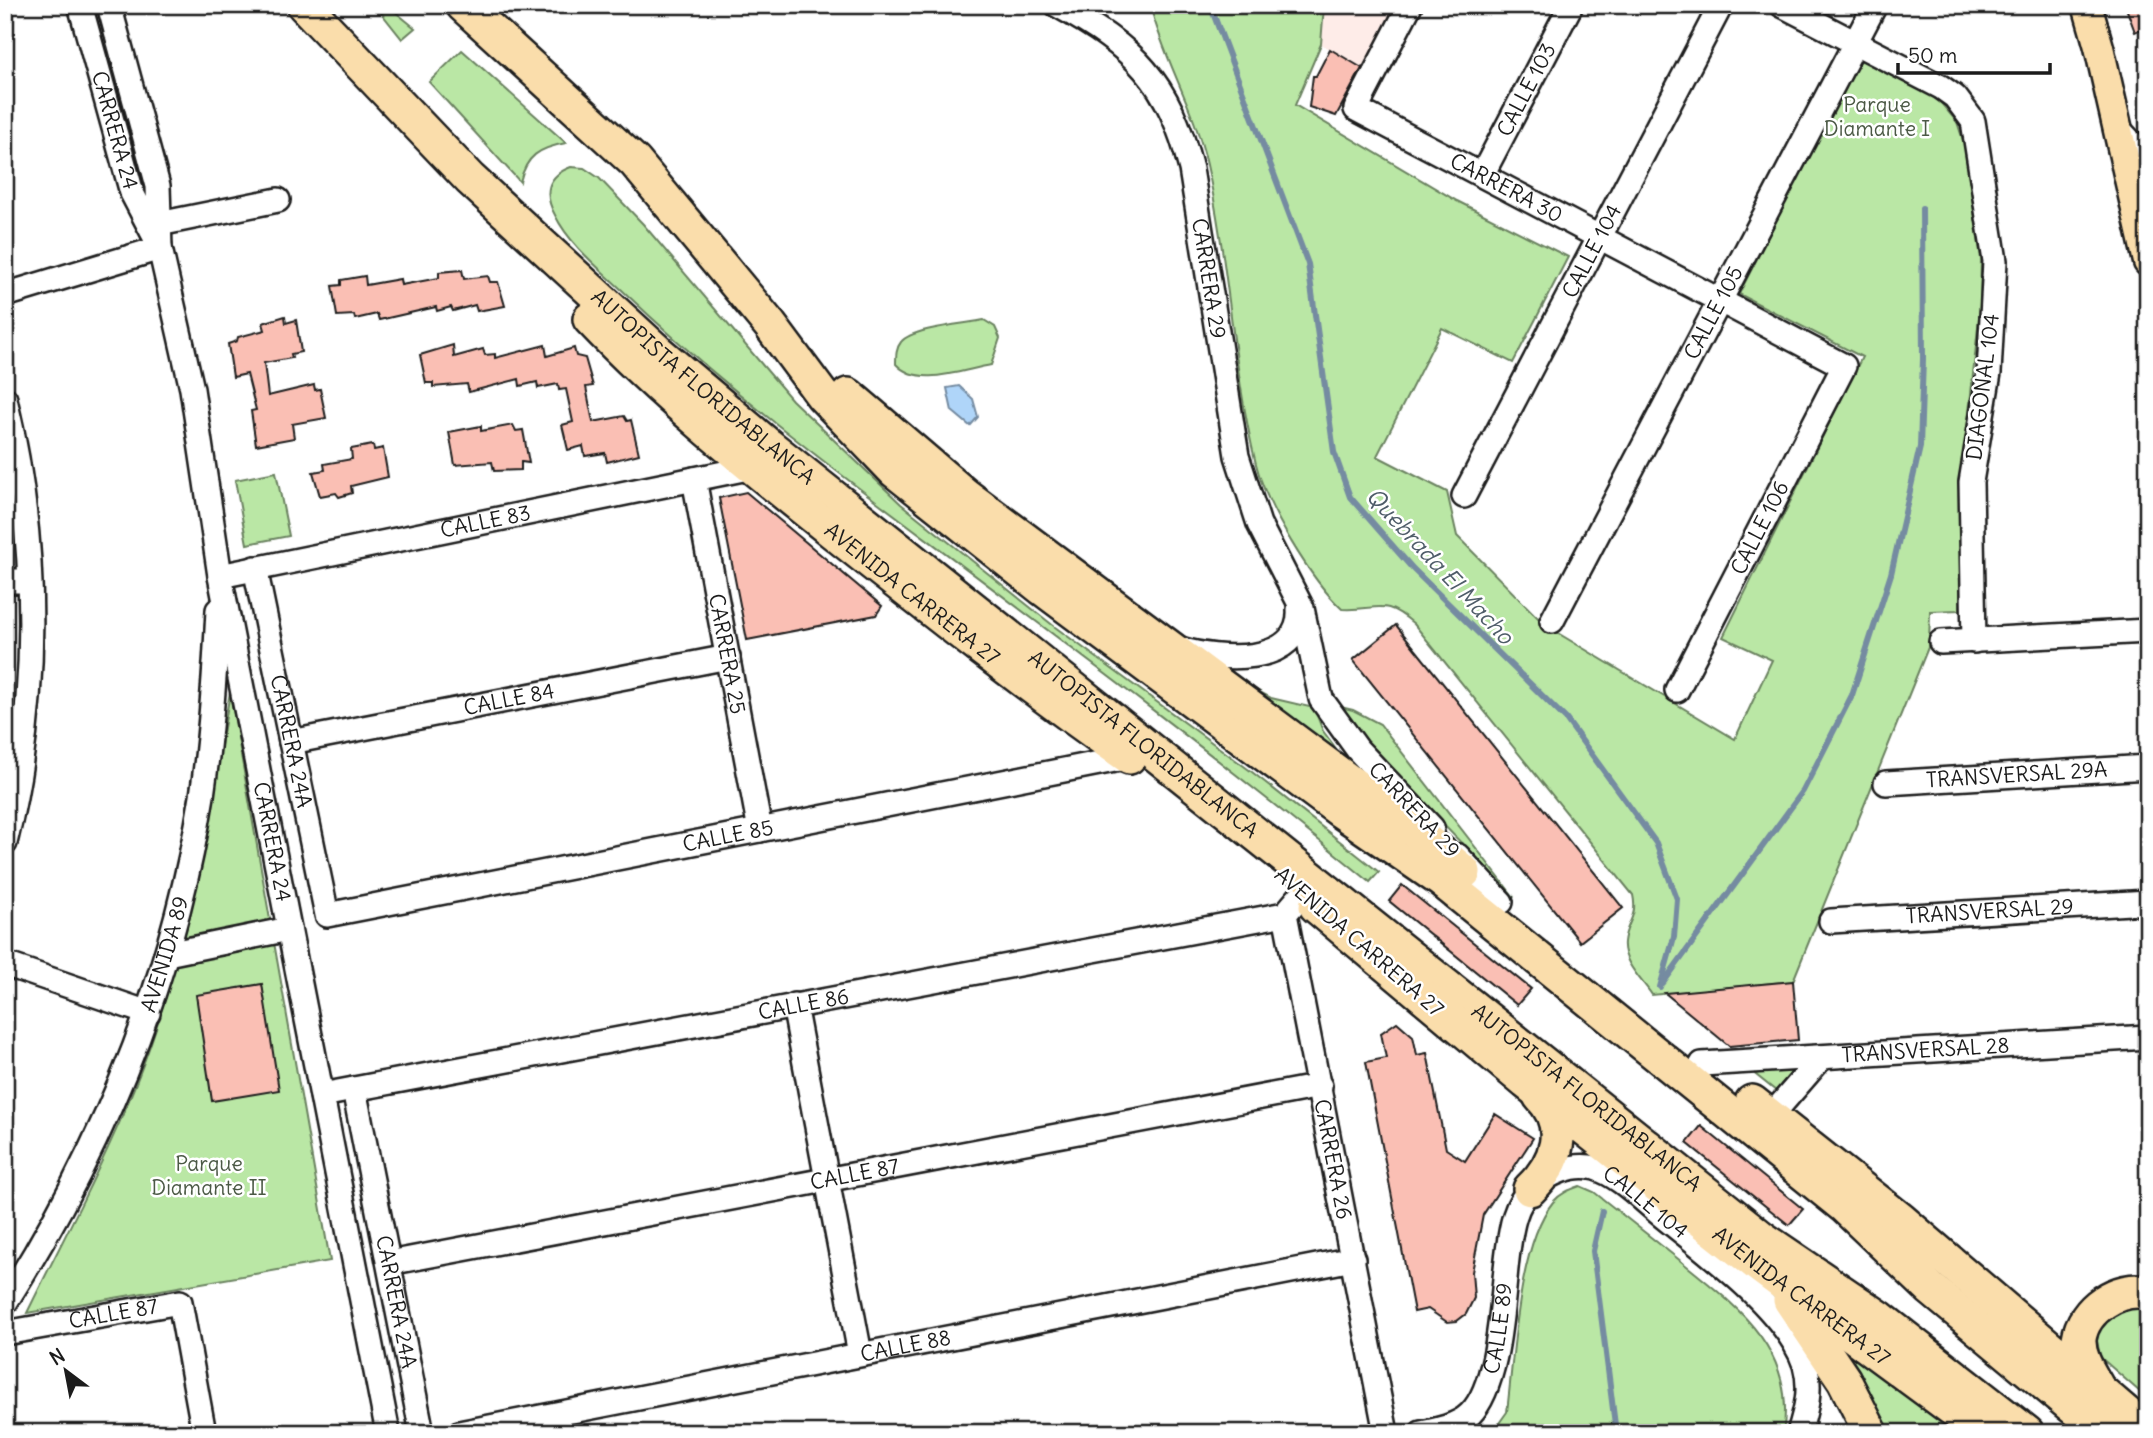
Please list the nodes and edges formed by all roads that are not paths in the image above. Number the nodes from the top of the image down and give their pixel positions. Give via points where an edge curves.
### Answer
1 (80, 5) edge
2 (109, 5) edge
3 (304, 5) edge
4 (463, 5) edge
5 (1057, 5) edge
6 (1410, 5) edge
7 (1571, 5) edge
8 (1721, 5) edge
9 (1782, 5) edge
10 (1875, 5) edge
11 (2087, 5) edge
12 (1855, 43) junction
13 (2118, 127) junction
14 (2148, 160) edge
15 (1482, 175) junction
16 (470, 179) junction
17 (278, 200) dead end
18 (159, 224) junction
19 (1600, 237) junction
20 (160, 248) junction
21 (2148, 262) edge
22 (5, 295) edge
23 (1720, 300) junction
24 (770, 325) junction
25 (1844, 366) joint
26 (5, 399) edge
27 (753, 467) junction
28 (694, 479) junction
29 (1464, 496) dead end
30 (256, 568) junction
31 (220, 576) junction
32 (29, 581) junction
33 (5, 582) edge
34 (1297, 595) junction
35 (1552, 621) dead end
36 (2148, 631) edge
37 (1157, 641) junction
38 (1974, 641) junction
39 (1941, 642) dead end
40 (728, 657) junction
41 (241, 684) junction
42 (214, 688) junction
43 (1677, 690) dead end
44 (15, 699) edge
45 (291, 742) junction
46 (1130, 757) junction
47 (2148, 767) edge
48 (1886, 783) dead end
49 (760, 830) junction
50 (6, 835) edge
51 (1501, 902) junction
52 (2148, 902) edge
53 (1293, 904) junction
54 (327, 915) joint
55 (1830, 921) dead end
56 (289, 929) junction
57 (167, 954) junction
58 (5, 964) edge
59 (794, 1005) junction
60 (148, 1013) junction
61 (2148, 1037) edge
62 (1822, 1057) junction
63 (1702, 1064) junction
64 (1526, 1082) junction
65 (1320, 1086) junction
66 (354, 1089) junction
67 (322, 1095) junction
68 (1770, 1117) junction
69 (827, 1180) junction
70 (1530, 1189) junction
71 (1353, 1259) junction
72 (388, 1263) junction
73 (1763, 1269) junction
74 (2148, 1292) edge
75 (5, 1303) edge
76 (5, 1333) edge
77 (860, 1354) junction
78 (2099, 1390) junction
79 (2148, 1432) edge
80 (204, 1433) edge
81 (388, 1433) edge
82 (422, 1433) edge
83 (459, 1433) edge
84 (1385, 1433) edge
85 (1421, 1433) edge
86 (1799, 1433) edge
87 (1871, 1433) edge
88 (1985, 1433) edge
89 (2027, 1433) edge
90 (2105, 1433) edge

1 - 20 street, CARRERA 24 via 132,193
2 - 18 street, CARRERA 24 via 158,186
3 - 16 highway, AUTOPISTA FLORIDABLANCA
4 - 24 highway via 635,162
5 - 34 street, CARRERA 29 via 1120,43 1177,121 1191,169 1241,472 1259,524
6 - 15 street, CARRERA 30 via 1356,109
7 - 15 street, CALLE 103
8 - 19 street, CALLE 104
9 - 12 street, DIAGONAL 104
10 - 12 street, CALLE 105
11 - 13 main road
12 - 23 street, CALLE 105
12 - 38 street, DIAGONAL 104 via 1955,97 1973,121 1995,261 1989,373 1972,482
13 - 14 street
13 - 21 main road
15 - 19 street, CARRERA 30
16 - 27 highway, AVENIDA CARRERA 27 via 603,333
16 - 89 highway, AUTOPISTA FLORIDABLANCA via 658,352 768,445 1752,1230 1880,1318
17 - 18 street
18 - 20 street, CARRERA 24
19 - 23 street, CARRERA 30
19 - 29 street, CALLE 104
20 - 22 street
20 - 31 street, CARRERA 24 via 192,389
23 - 25 street, CARRERA 30
23 - 35 street, CALLE 105
24 - 37 highway via 928,465
24 - 90 highway via 849,425 955,521 1330,803 1441,880 1852,1213 1931,1289
25 - 43 street, CALLE 106
26 - 32 street via 20,477
27 - 28 street, CALLE 83
27 - 46 highway, AVENIDA CARRERA 27 via 952,626
28 - 30 street, CALLE 83
28 - 40 street, CARRERA 25
30 - 31 street, CALLE 83
30 - 45 street, CARRERA 24A
31 - 41 street, CARRERA 24
31 - 42 street, AVENIDA 89
32 - 33 street
32 - 44 street
34 - 37 street via 1296,629 1267,652 1214,657
34 - 51 street, CARRERA 29 via 1315,682 1325,707 1358,750
36 - 38 street
37 - 51 highway via 1405,823
38 - 39 street
40 - 45 street, CALLE 84
40 - 49 street, CARRERA 25
41 - 42 street via 226,677
41 - 56 street, CARRERA 24
42 - 57 street, AVENIDA 89 via 202,796
44 - 50 street
45 - 54 street, CARRERA 24A
46 - 49 street, CALLE 85
46 - 53 highway, AVENIDA CARRERA 27 via 1163,780
47 - 48 street, TRANSVERSAL 29A
49 - 54 street, CALLE 85
51 - 63 highway
52 - 55 street, TRANSVERSAL 29
53 - 59 street, CALLE 86
53 - 64 highway, AVENIDA CARRERA 27
53 - 65 street, CARRERA 26
56 - 57 street
56 - 67 street, CARRERA 24
57 - 60 street, AVENIDA 89
58 - 60 street
59 - 66 street, CALLE 86
59 - 69 street
60 - 75 street, AVENIDA 89 via 80,1173
61 - 62 street, TRANSVERSAL 28
62 - 63 street, TRANSVERSAL 28
62 - 68 street
63 - 68 highway
64 - 70 highway via 1550,1109 1558,1138 1550,1167
64 - 73 highway, AVENIDA CARRERA 27
65 - 69 street, CALLE 87
65 - 71 street, CARRERA 26
66 - 67 street, CALLE 86
66 - 72 street, CARRERA 24A
67 - 81 street, CARRERA 24
68 - 78 highway via 1884,1206
69 - 72 street, CALLE 87
69 - 77 street
70 - 85 street, CALLE 89 via 1511,1230 1486,1389 1469,1416
70 - 86 street, CALLE 104 via 1570,1167 1606,1172 1747,1286 1795,1346 1805,1367 1808,1403
71 - 77 street, CALLE 88
71 - 84 street, CARRERA 26
72 - 82 street, CARRERA 24A
73 - 87 highway via 1821,1343
73 - 88 highway, AVENIDA CARRERA 27
74 - 78 highway via 2123,1293 2106,1300 2083,1324 2079,1341 2083,1362
76 - 80 street, CALLE 87 via 180,1302
77 - 83 street, CALLE 88
78 - 79 highway

